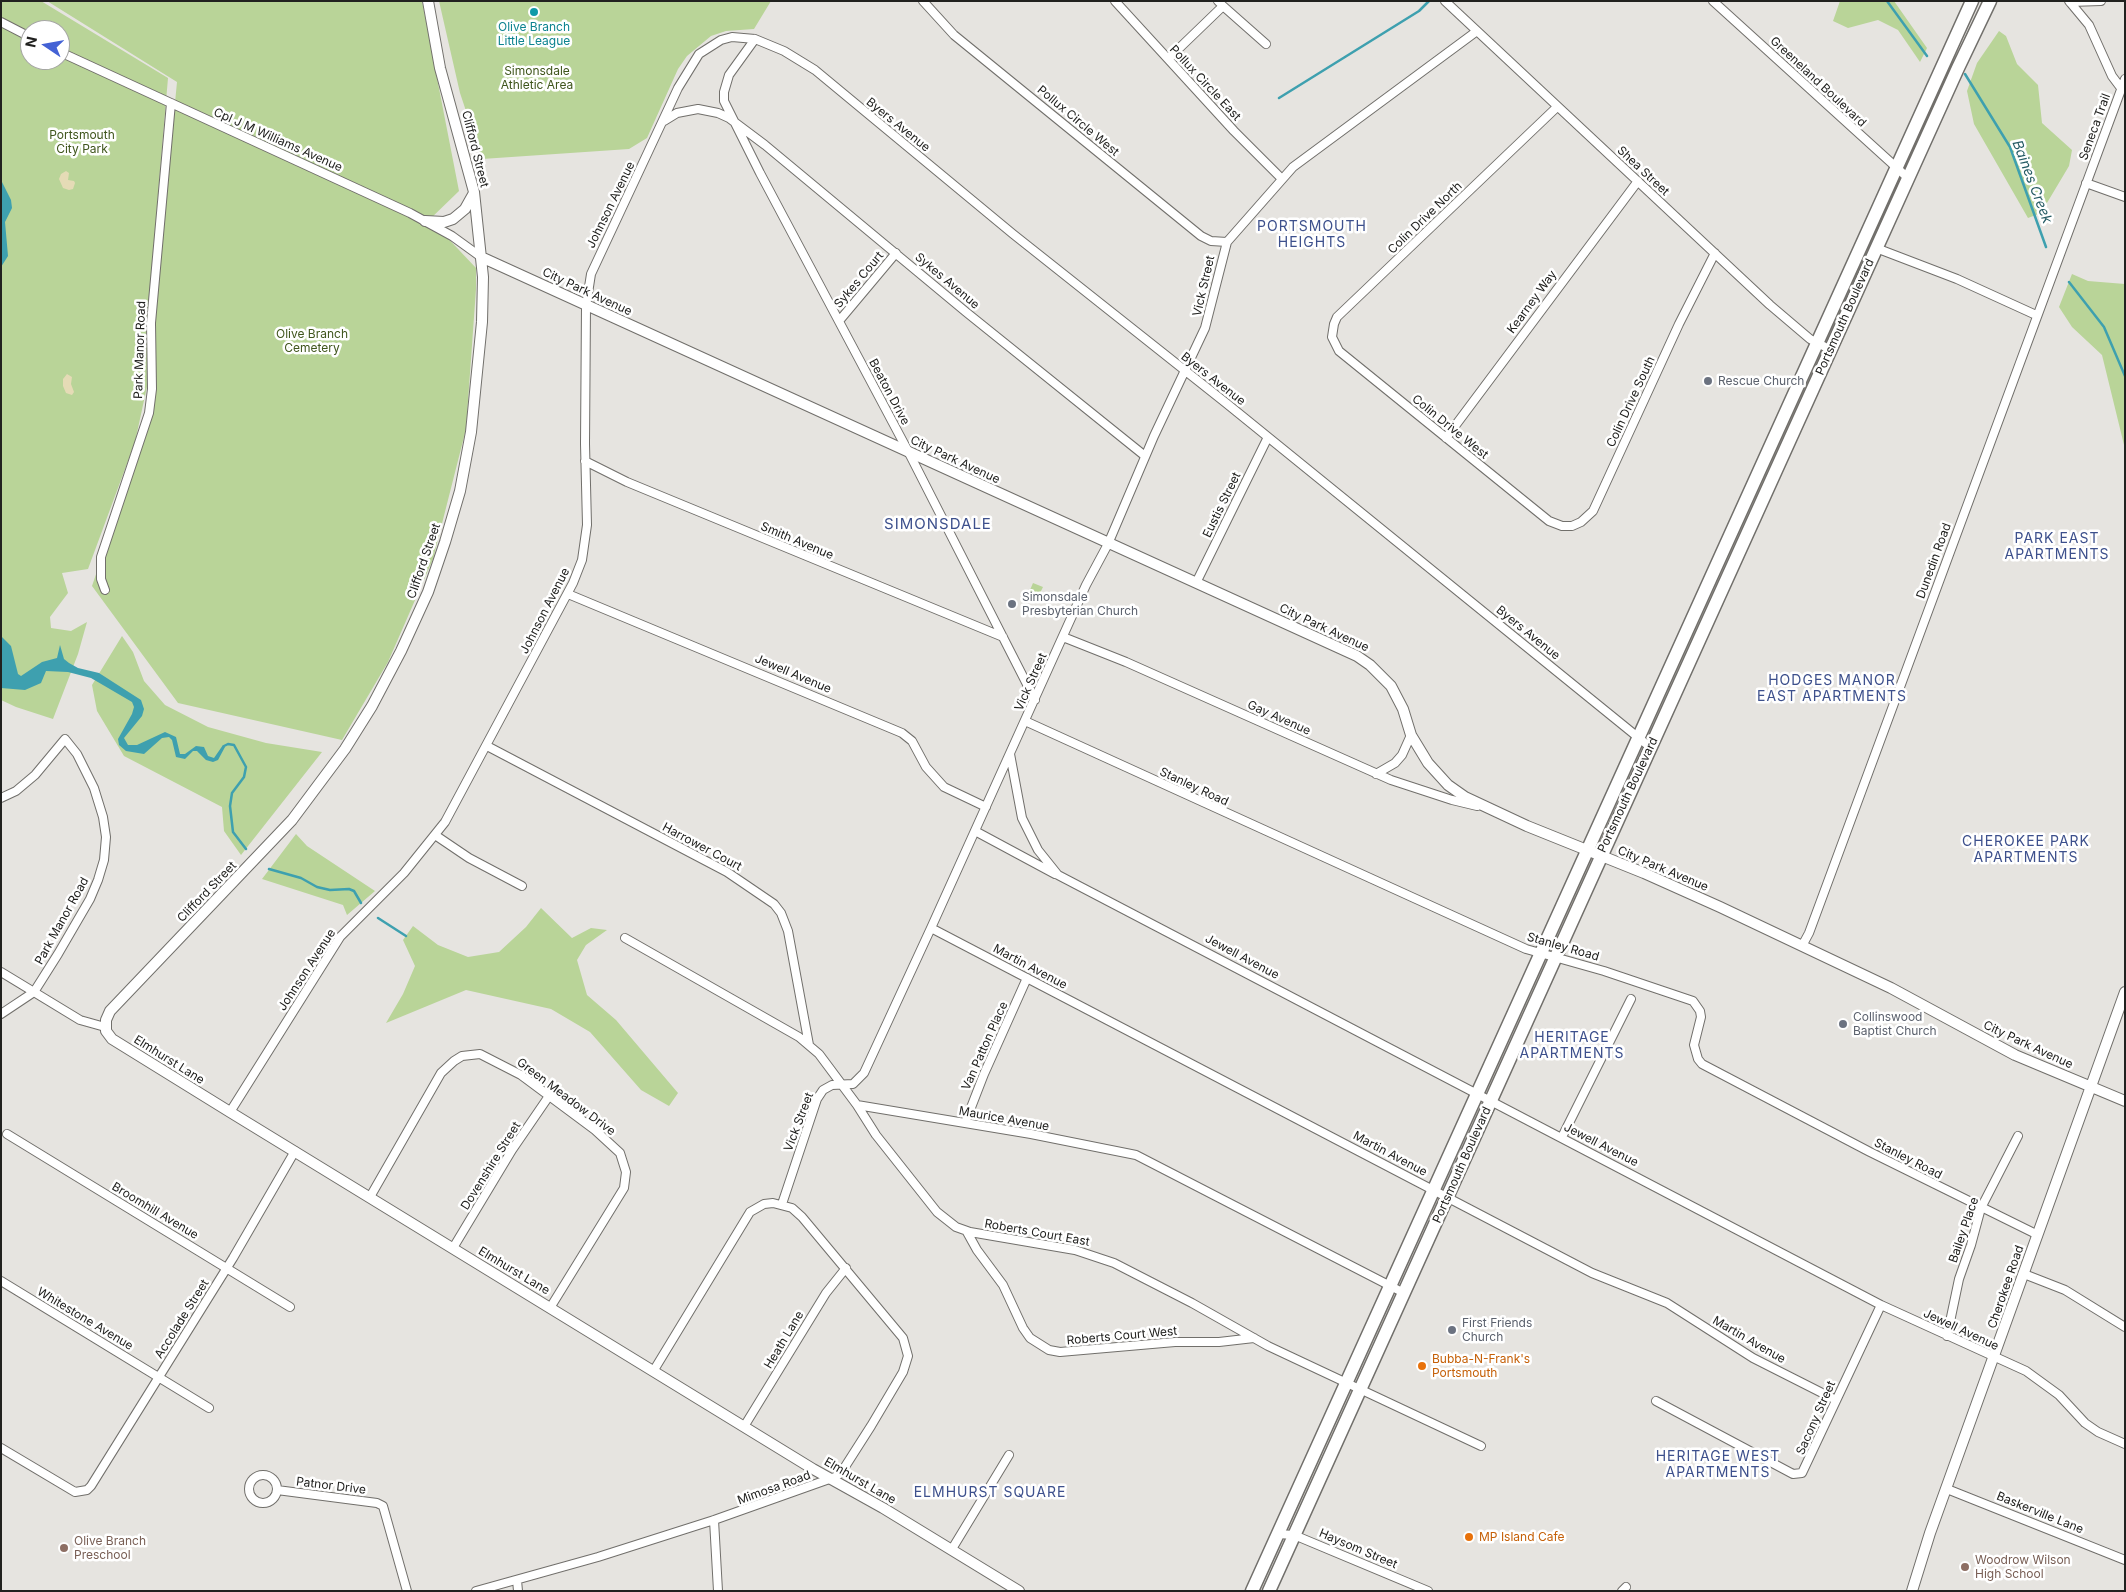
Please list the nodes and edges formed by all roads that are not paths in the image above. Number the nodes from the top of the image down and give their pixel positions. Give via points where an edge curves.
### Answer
1 (428, 1) edge
2 (923, 1) edge
3 (1114, 1) edge
4 (1445, 1) edge
5 (1713, 1) edge
6 (1972, 1) edge
7 (1990, 1) edge
8 (2102, 1) edge
9 (2069, 2) edge
10 (1220, 4) edge
11 (1, 22) edge
12 (1477, 31) junction
13 (20, 32) edge
14 (755, 39) junction
15 (1266, 44) dead end
16 (70, 57) edge
17 (1168, 59) junction
18 (2125, 79) edge
19 (2121, 88) junction
20 (171, 103) junction
21 (1557, 107) junction
22 (662, 122) junction
23 (735, 122) junction
24 (1895, 168) junction
25 (1281, 178) junction
26 (1908, 178) junction
27 (1638, 181) junction
28 (2086, 183) junction
29 (474, 192) junction
30 (2125, 197) edge
31 (424, 221) junction
32 (1227, 242) junction
33 (1876, 248) junction
34 (896, 253) junction
35 (1715, 253) junction
36 (481, 257) junction
37 (586, 306) junction
38 (2036, 315) junction
39 (839, 321) junction
40 (1816, 342) junction
41 (1831, 350) junction
42 (1342, 353) joint
43 (1185, 371) junction
44 (1268, 437) junction
45 (1446, 438) junction
46 (909, 453) junction
47 (1145, 456) junction
48 (585, 461) junction
49 (1545, 518) joint
50 (1108, 544) junction
51 (1196, 584) junction
52 (105, 590) dead end
53 (568, 594) junction
54 (1003, 637) junction
55 (1063, 637) junction
56 (1035, 700) junction
57 (1025, 721) junction
58 (1411, 735) junction
59 (1638, 737) junction
60 (487, 746) junction
61 (1650, 747) junction
62 (1010, 754) junction
63 (1376, 774) junction
64 (1, 798) edge
65 (986, 808) junction
66 (1489, 809) junction
67 (975, 831) junction
68 (436, 835) junction
69 (1586, 851) junction
70 (1600, 857) junction
71 (1058, 875) junction
72 (522, 886) dead end
73 (931, 928) junction
74 (625, 938) dead end
75 (1802, 946) junction
76 (1540, 952) junction
77 (1556, 956) junction
78 (1, 972) edge
79 (1027, 978) junction
80 (34, 992) junction
81 (2125, 992) edge
82 (1631, 999) dead end
83 (1, 1014) edge
84 (105, 1027) junction
85 (809, 1045) junction
86 (844, 1085) junction
87 (2092, 1087) junction
88 (1477, 1093) junction
89 (550, 1096) junction
90 (1491, 1101) junction
91 (2125, 1101) edge
92 (857, 1105) junction
93 (230, 1112) junction
94 (965, 1123) junction
95 (7, 1134) dead end
96 (2018, 1136) dead end
97 (1562, 1137) junction
98 (294, 1151) junction
99 (1433, 1190) junction
100 (370, 1197) junction
101 (1447, 1198) junction
102 (782, 1204) junction
103 (1980, 1208) junction
104 (967, 1232) junction
105 (2038, 1235) junction
106 (453, 1248) junction
107 (227, 1268) junction
108 (846, 1268) junction
109 (2024, 1274) junction
110 (1, 1281) edge
111 (1390, 1286) junction
112 (1404, 1293) junction
113 (1881, 1305) junction
114 (290, 1307) dead end
115 (550, 1308) junction
116 (2125, 1327) edge
117 (1947, 1336) junction
118 (1254, 1338) junction
119 (1995, 1358) junction
120 (654, 1370) junction
121 (159, 1377) junction
122 (1346, 1383) junction
123 (1360, 1391) junction
124 (1836, 1400) junction
125 (1656, 1401) dead end
126 (209, 1408) dead end
127 (745, 1425) junction
128 (2125, 1444) edge
129 (1481, 1446) dead end
130 (1, 1448) edge
131 (1009, 1455) dead end
132 (832, 1479) junction
133 (1947, 1489) junction
134 (277, 1490) dead end
135 (714, 1520) junction
136 (1278, 1534) junction
137 (1294, 1535) junction
138 (952, 1550) junction
139 (2125, 1560) edge
140 (517, 1580) junction
141 (407, 1591) edge
142 (476, 1591) edge
143 (518, 1591) edge
144 (718, 1591) edge
145 (1019, 1591) edge
146 (1252, 1591) edge
147 (1269, 1591) edge
148 (1428, 1591) edge
149 (1912, 1591) edge

1 - 29 street, Clifford Street via 440,68
2 - 32 street, Pollux Circle West via 954,35 1201,236
3 - 17 street, Pollux Circle East
4 - 12 street, Shea Street
5 - 24 street, Greeneland Boulevard
6 - 24 main road, Portsmouth Boulevard
7 - 26 main road, Portsmouth Boulevard
8 - 9 street
9 - 19 street via 2089,25 2112,76
10 - 15 street
10 - 17 street
11 - 13 street
12 - 21 street, Shea Street
12 - 25 street, Vick Street via 1299,161
14 - 22 street, Johnson Avenue via 721,40 699,54
14 - 23 street, Beaton Drive via 726,82 724,101
14 - 43 street, Byers Avenue via 784,51 815,70
16 - 20 street, Cpl J M Williams Avenue
17 - 25 street, Pollux Circle East
18 - 19 street, Seneca Trail
19 - 28 street, Seneca Trail
20 - 31 street, Cpl J M Williams Avenue
20 - 52 street, Park Manor Road via 151,323 149,413 101,557 101,579
21 - 27 street, Shea Street
21 - 42 street, Colin Drive North via 1337,317 1332,337
22 - 23 street via 677,113 698,109 718,113
22 - 37 street, Johnson Avenue via 597,258
23 - 34 street, Sykes Avenue
23 - 39 street, Beaton Drive
24 - 26 street, Greeneland Boulevard
24 - 40 main road, Portsmouth Boulevard
25 - 32 street, Vick Street
26 - 33 main road, Portsmouth Boulevard
27 - 35 street, Shea Street
27 - 45 street, Kearney Way
28 - 30 street
28 - 38 street, Dunedin Road
29 - 31 street via 465,209 453,219
29 - 36 street, Clifford Street
31 - 36 street, Cpl J M Williams Avenue
32 - 43 street, Vick Street via 1212,308
33 - 38 street
33 - 41 main road, Portsmouth Boulevard
34 - 39 street, Sykes Court
34 - 47 street, Sykes Avenue
35 - 40 street, Shea Street via 1782,316
35 - 49 street, Colin Drive South via 1593,511 1572,526
36 - 37 street, City Park Avenue
36 - 84 street, Clifford Street via 482,322 467,459 428,592 401,652 345,749 292,820 110,1011
37 - 46 street, City Park Avenue
37 - 48 street, Johnson Avenue
38 - 75 street, Dunedin Road
39 - 46 street, Beaton Drive
40 - 41 street, Shea Street
40 - 59 main road, Portsmouth Boulevard
41 - 61 main road, Portsmouth Boulevard
42 - 45 street, Colin Drive West
43 - 44 street, Byers Avenue
43 - 47 street, Vick Street
44 - 51 street, Eustis Street
44 - 59 street, Byers Avenue
45 - 49 street, Colin Drive West
46 - 50 street, City Park Avenue
46 - 54 street, Beaton Drive
47 - 50 street, Vick Street
48 - 53 street, Johnson Avenue via 585,542
48 - 54 street, Smith Avenue via 636,486
50 - 51 street, City Park Avenue
50 - 55 street, Vick Street
51 - 58 street, City Park Avenue via 1370,664 1398,698
53 - 60 street, Johnson Avenue
53 - 65 street, Jewell Avenue via 902,733 912,741 926,767 944,787
54 - 56 street, Beaton Drive
55 - 56 street, Vick Street
55 - 63 street, Gay Avenue
56 - 57 street, Vick Street
57 - 62 street, Vick Street
57 - 76 street, Stanley Road via 1526,949
58 - 63 street via 1408,746 1398,759
58 - 66 street, City Park Avenue via 1428,763 1448,785
59 - 61 street, Byers Avenue
59 - 69 main road, Portsmouth Boulevard
60 - 68 street, Johnson Avenue
60 - 85 street, Harrower Court via 727,872 774,904 788,931
61 - 70 main road, Portsmouth Boulevard
62 - 65 street, Vick Street
62 - 71 street, Jewell Avenue via 1022,818 1038,850
63 - 66 street, Gay Avenue
64 - 80 street, Park Manor Road via 16,791 35,775 66,739 94,788 104,822 105,850 98,880
65 - 67 street, Vick Street
66 - 69 street, City Park Avenue
67 - 71 street, Jewell Avenue
67 - 73 street, Vick Street
68 - 72 street via 469,858
68 - 93 street, Johnson Avenue via 404,873 340,937
69 - 70 street, City Park Avenue
69 - 76 main road, Portsmouth Boulevard
70 - 75 street, City Park Avenue via 1664,881
70 - 77 main road, Portsmouth Boulevard
71 - 88 street, Jewell Avenue
73 - 79 street, Martin Avenue
73 - 86 street, Vick Street via 864,1073 857,1081
74 - 85 street
75 - 87 street, City Park Avenue via 1916,1000 2015,1055
76 - 77 street, Stanley Road
76 - 88 main road, Portsmouth Boulevard
77 - 90 main road, Portsmouth Boulevard
77 - 103 street, Stanley Road via 1693,1001 1701,1017 1694,1045 1702,1064
78 - 80 street
79 - 94 street, Van Patton Place
79 - 99 street, Martin Avenue
80 - 83 street, Park Manor Road
80 - 84 street via 80,1020
81 - 87 street, Cherokee Road
82 - 97 street
84 - 93 street, Elmhurst Lane via 112,1040
85 - 86 street
86 - 92 street
86 - 102 street, Vick Street via 823,1090 817,1099
87 - 91 street, City Park Avenue
87 - 105 street, Cherokee Road
88 - 90 street, Jewell Avenue
88 - 99 main road, Portsmouth Boulevard
89 - 100 street, Green Meadow Drive via 480,1054 462,1056 441,1073
89 - 106 street, Dovenshire Street via 512,1150
89 - 115 street, Green Meadow Drive via 620,1153 626,1172 624,1188
90 - 97 street, Jewell Avenue
90 - 101 main road, Portsmouth Boulevard
92 - 94 street, Maurice Avenue
92 - 104 street, Roberts Court East via 876,1135 937,1212
93 - 98 street, Elmhurst Lane
94 - 111 street, Maurice Avenue via 1136,1155
95 - 107 street, Broomhill Avenue
96 - 103 street, Bailey Place
97 - 113 street, Jewell Avenue
98 - 100 street, Elmhurst Lane
98 - 107 street, Accolade Street
99 - 101 street, Martin Avenue
99 - 111 main road, Portsmouth Boulevard
100 - 106 street, Elmhurst Lane
101 - 112 main road, Portsmouth Boulevard
101 - 124 street, Martin Avenue via 1592,1273 1667,1303 1745,1353
102 - 108 street, Mimosa Road via 802,1217
102 - 120 street via 764,1204 750,1212
103 - 105 street, Stanley Road
103 - 117 street, Bailey Place via 1959,1279
104 - 118 street, Roberts Court East via 1095,1255
104 - 118 street, Roberts Court West via 1003,1285 1030,1338 1050,1350 1060,1352
105 - 109 street, Cherokee Road
106 - 115 street, Elmhurst Lane
107 - 114 street, Broomhill Avenue
107 - 121 street, Accolade Street
108 - 127 street, Heath Lane via 826,1293
108 - 132 street, Mimosa Road via 904,1338 908,1356 902,1372 841,1473
109 - 116 street via 2065,1290
109 - 119 street, Cherokee Road
110 - 121 street, Whitestone Avenue
111 - 112 street, Maurice Avenue
111 - 122 main road, Portsmouth Boulevard
112 - 123 main road, Portsmouth Boulevard
113 - 117 street, Jewell Avenue
113 - 124 street, Sacony Street
115 - 120 street, Elmhurst Lane
117 - 119 street, Jewell Avenue
118 - 122 street, Roberts Court East
119 - 128 street, Jewell Avenue via 2041,1381 2085,1423
119 - 133 street, Cherokee Road
120 - 127 street, Elmhurst Lane
121 - 126 street, Whitestone Avenue
121 - 130 street, Accolade Street via 92,1486 81,1492 72,1490
122 - 123 street, Roberts Court East
122 - 136 main road, Portsmouth Boulevard
123 - 129 street, Roberts Court East
123 - 137 main road, Portsmouth Boulevard
124 - 125 street, Sacony Street via 1806,1470 1798,1474
127 - 132 street, Elmhurst Lane
131 - 138 street
132 - 135 street, Mimosa Road
132 - 138 street, Elmhurst Lane
133 - 139 street, Baskerville Lane
133 - 149 street, Cherokee Road
134 - 141 street, Patnor Drive via 383,1506
135 - 140 street, Mimosa Road
135 - 144 street
136 - 137 street, Haysom Street
136 - 146 main road, Portsmouth Boulevard
137 - 147 main road, Portsmouth Boulevard
137 - 148 street, Haysom Street
138 - 145 street, Elmhurst Lane
140 - 142 street, Mimosa Road
140 - 143 street

